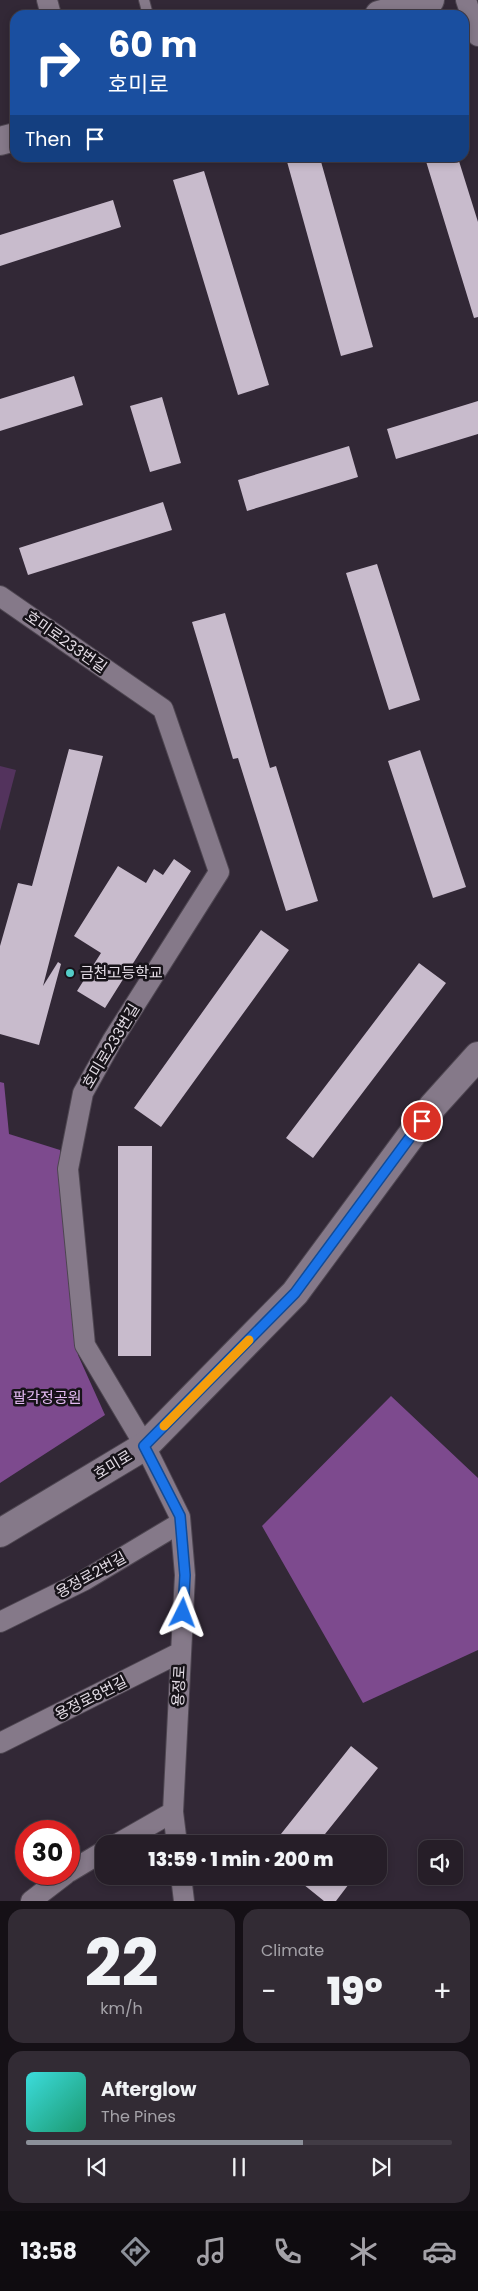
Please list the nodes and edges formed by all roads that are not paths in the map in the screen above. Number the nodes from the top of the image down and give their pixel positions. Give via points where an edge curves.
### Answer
1 (430, 0) edge
2 (466, 0) edge
3 (396, 10) edge
4 (478, 36) edge
5 (0, 596) edge
6 (478, 1056) edge
7 (144, 1446) junction
8 (180, 1523) junction
9 (0, 1532) edge
10 (0, 1622) edge
11 (181, 1652) junction
12 (0, 1744) edge
13 (173, 1812) junction
14 (133, 1835) edge
15 (176, 1835) edge
16 (95, 1856) edge
17 (80, 1866) edge
18 (52, 1885) edge
19 (182, 1885) edge
20 (31, 1901) edge
21 (184, 1901) edge

1 - 3 street
2 - 4 street
5 - 7 street, 호미로233번길 via 163,709 219,872 112,1041 83,1093 68,1169 85,1345
6 - 7 street, 호미로 via 433,1106 295,1293
7 - 8 street, 용정로 via 180,1516
7 - 9 street, 호미로
8 - 10 street, 용정로2번길 via 85,1580
8 - 11 street, 용정로 via 185,1575
11 - 12 street, 용정로8번길
11 - 13 street, 용정로
13 - 14 street
13 - 15 street, 용정로
16 - 17 street
18 - 20 street
19 - 21 street

